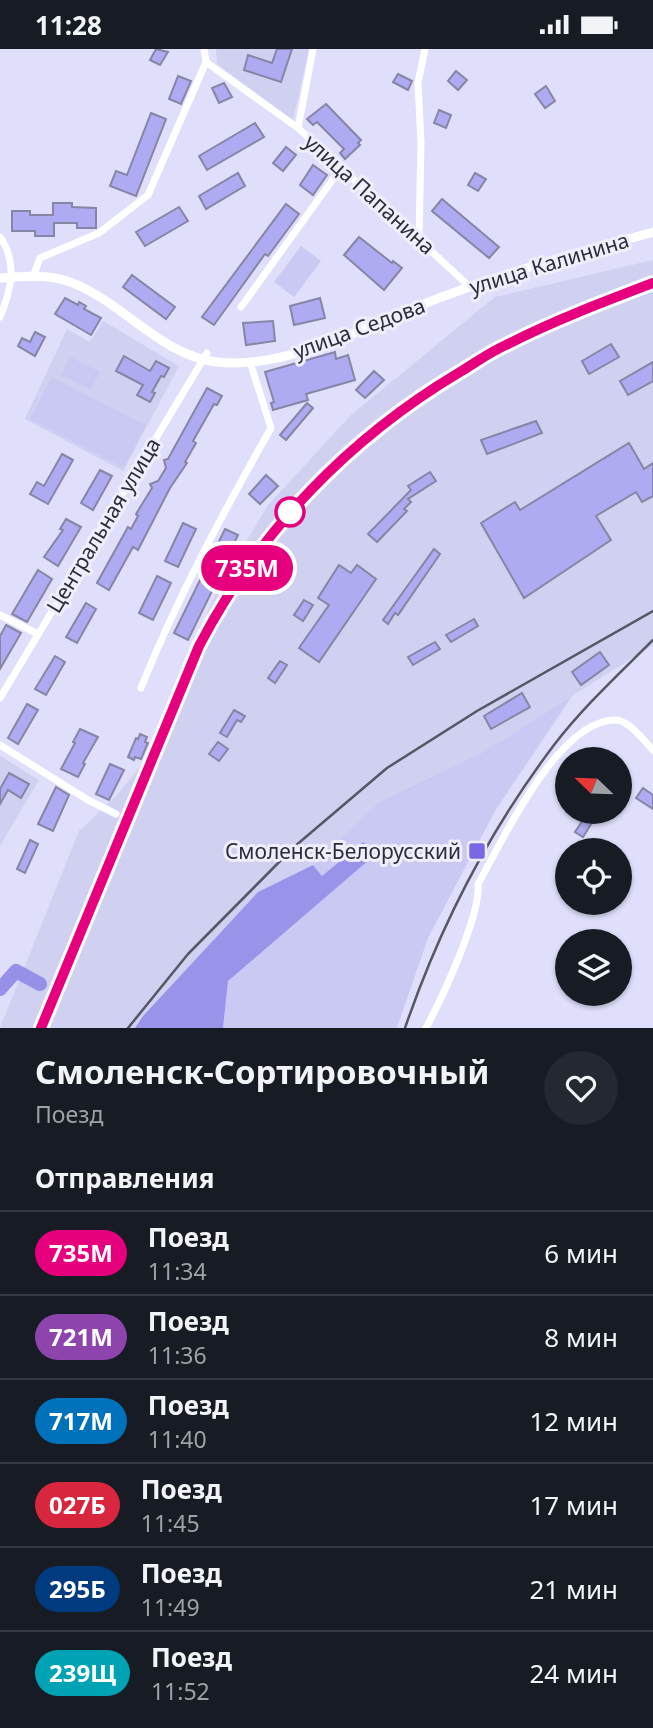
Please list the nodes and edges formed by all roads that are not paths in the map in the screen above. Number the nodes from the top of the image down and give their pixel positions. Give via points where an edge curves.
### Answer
1 (204, 49) edge
2 (313, 49) edge
3 (425, 49) edge
4 (206, 62) junction
5 (298, 128) junction
6 (341, 167) junction
7 (653, 232) edge
8 (0, 237) edge
9 (419, 238) junction
10 (33, 277) junction
11 (0, 278) edge
12 (12, 278) junction
13 (470, 286) junction
14 (446, 295) joint
15 (241, 307) dead end
16 (0, 317) edge
17 (205, 355) junction
18 (250, 362) junction
19 (0, 615) edge
20 (38, 634) junction
21 (141, 688) dead end
22 (0, 698) edge
23 (0, 745) edge
24 (653, 750) edge
25 (116, 814) dead end
26 (426, 1028) edge

1 - 4 street
2 - 5 street, улица Папанина
3 - 9 street via 418,83
4 - 5 street
4 - 10 street via 148,195 99,233 40,258
5 - 6 street, улица Папанина
6 - 9 street, улица Папанина
6 - 15 street
7 - 13 street, улица Калинина
8 - 12 street
9 - 13 street, улица Папанина
10 - 12 street, улица Седова
10 - 17 street, улица Седова via 62,279 94,294 184,354
11 - 12 street, улица Седова
12 - 16 street
13 - 14 street, улица Калинина
14 - 18 street, улица Седова via 345,337
17 - 18 street, улица Седова via 217,362
17 - 20 street, Центральная улица
18 - 21 street via 271,428 215,527
19 - 20 street
20 - 22 street, Центральная улица
23 - 25 street
24 - 26 street via 617,720 591,727 562,748 524,801 478,884 480,897 441,1001

